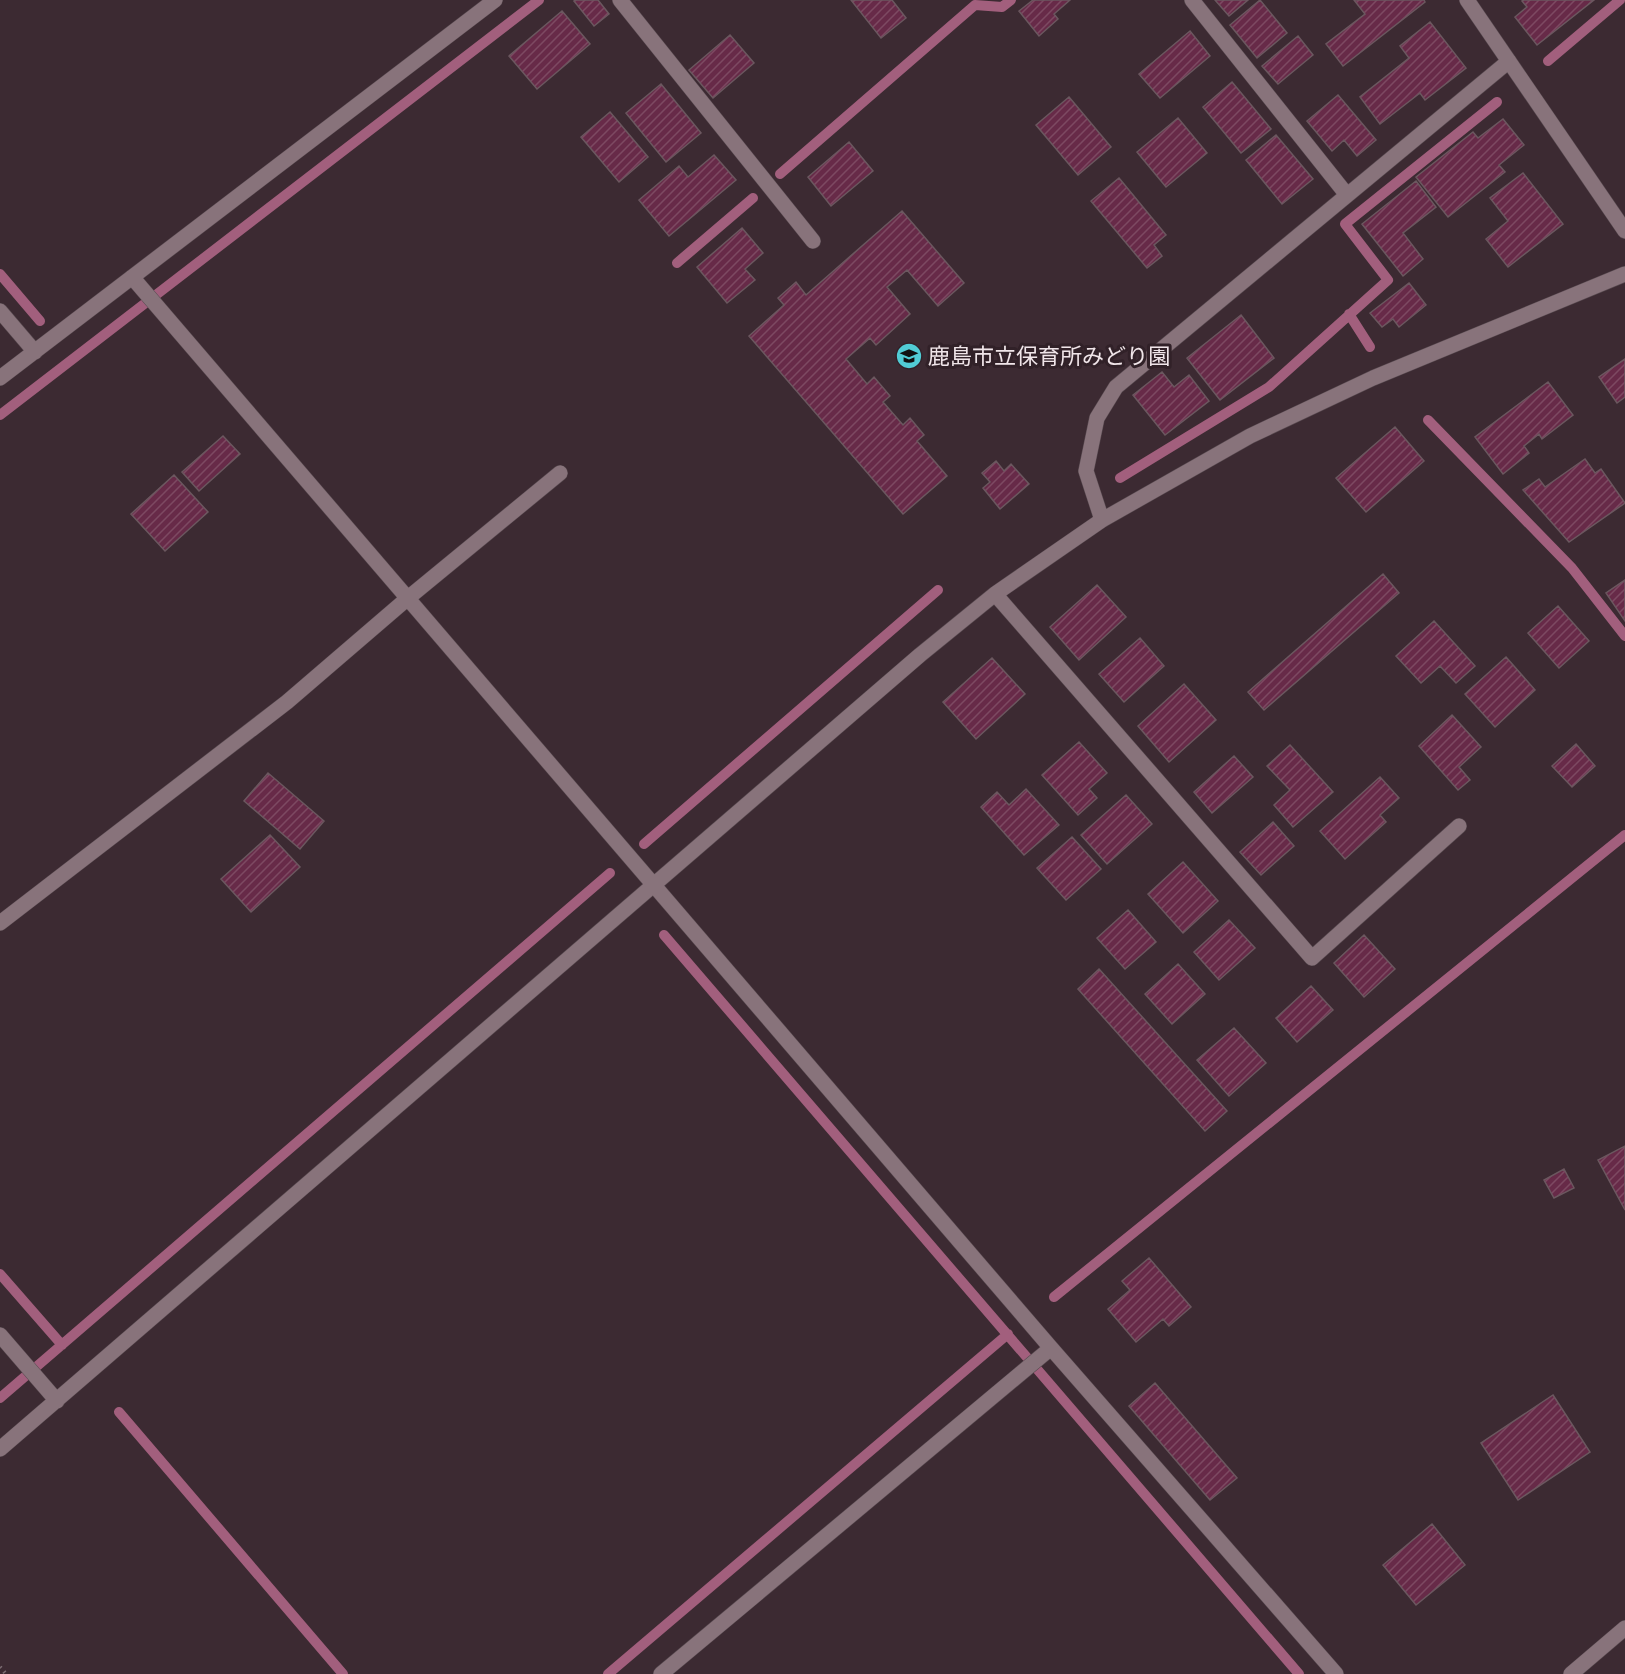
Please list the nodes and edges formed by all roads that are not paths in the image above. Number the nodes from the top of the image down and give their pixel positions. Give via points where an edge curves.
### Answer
1 (495, 0) edge
2 (620, 0) edge
3 (1192, 0) edge
4 (1467, 0) edge
5 (1509, 61) junction
6 (1347, 195) junction
7 (1625, 231) edge
8 (813, 241) dead end
9 (1625, 274) edge
10 (132, 277) junction
11 (0, 311) edge
12 (35, 352) junction
13 (0, 378) edge
14 (560, 473) dead end
15 (1102, 520) junction
16 (995, 594) junction
17 (408, 598) junction
18 (1459, 826) dead end
19 (655, 885) junction
20 (0, 923) edge
21 (0, 1335) edge
22 (1051, 1348) junction
23 (57, 1401) junction
24 (0, 1449) edge
25 (1625, 1628) edge
26 (661, 1674) edge
27 (1336, 1674) edge
28 (1571, 1674) edge

1 - 10 street
2 - 8 street
3 - 6 street
4 - 5 street
5 - 6 street
5 - 7 street
6 - 15 street via 1116,387 1097,418 1086,471
9 - 15 street via 1373,378 1250,436
10 - 12 street
10 - 17 street
11 - 12 street
12 - 13 street
14 - 17 street
15 - 16 street
16 - 18 street via 1312,958
16 - 19 street
17 - 19 street
17 - 20 street via 287,702
19 - 22 street
19 - 23 street
21 - 23 street
22 - 26 street
22 - 27 street
23 - 24 street
25 - 28 street

